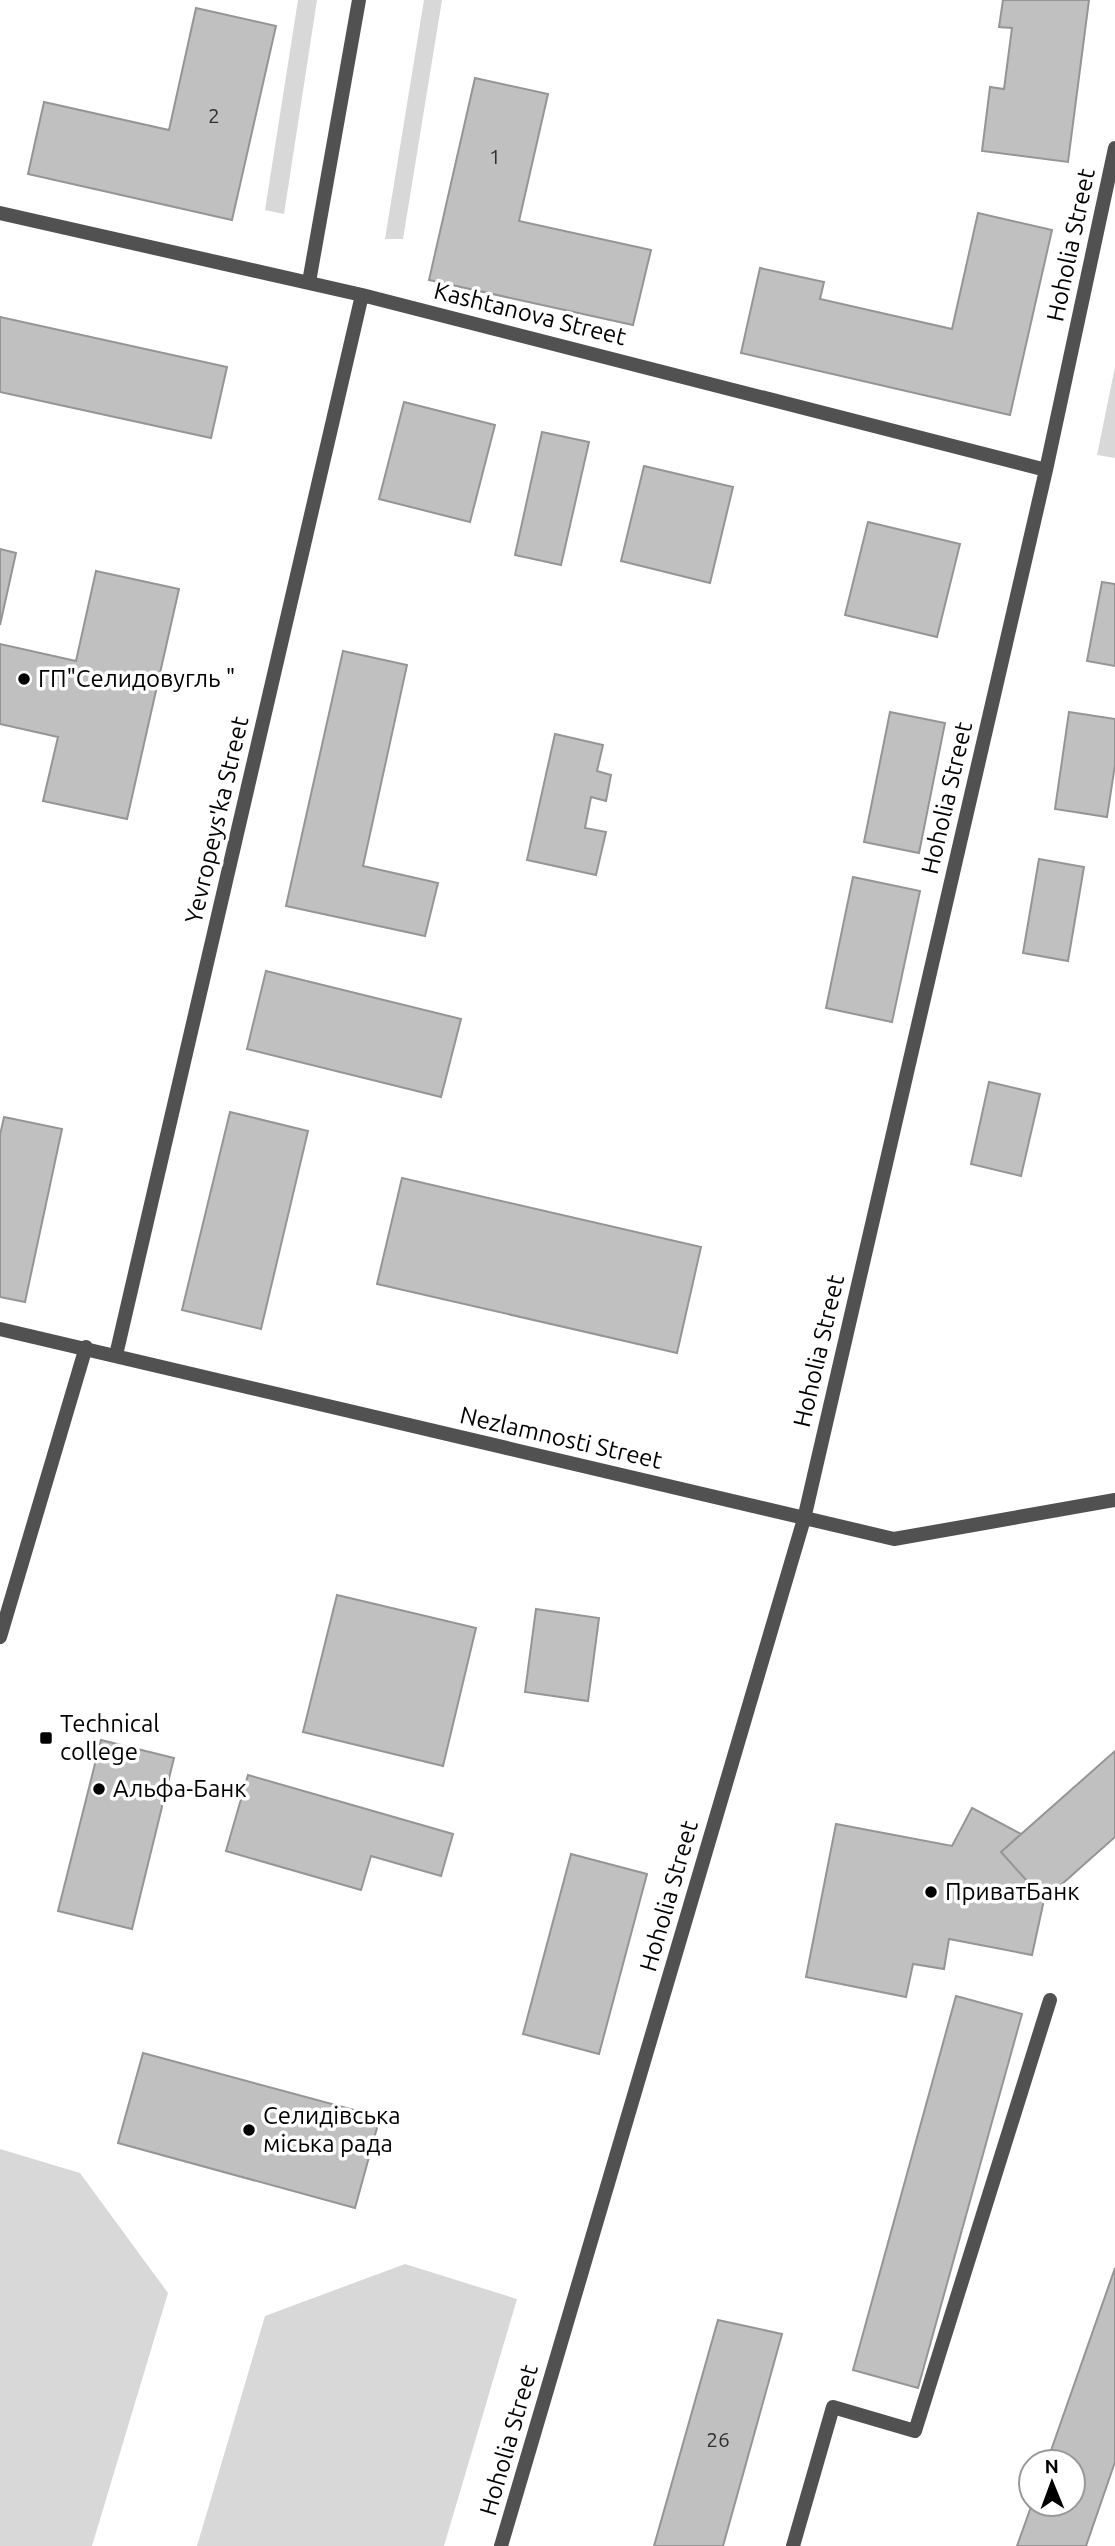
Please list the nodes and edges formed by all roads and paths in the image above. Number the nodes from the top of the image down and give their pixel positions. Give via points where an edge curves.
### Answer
1 (359, 0) edge
2 (1115, 148) edge
3 (0, 212) edge
4 (309, 282) junction
5 (362, 295) junction
6 (1046, 470) junction
7 (0, 1329) edge
8 (86, 1347) junction
9 (116, 1355) junction
10 (1115, 1500) edge
11 (804, 1519) junction
12 (0, 1637) edge
13 (1050, 2000) dead end
14 (501, 2546) edge
15 (793, 2546) edge

1 - 4 street
2 - 6 street, Hoholia Street
3 - 4 street, Kashtanova Street
4 - 5 street, Kashtanova Street
5 - 6 street, Kashtanova Street
5 - 9 street, Yevropeysʹka Street
6 - 11 street, Hoholia Street
7 - 8 street, Nezlamnosti Street
8 - 9 street, Nezlamnosti Street
8 - 12 street
9 - 11 street, Nezlamnosti Street
10 - 11 street, Nezlamnosti Street via 894,1539
11 - 14 street, Hoholia Street
13 - 15 street via 915,2431 833,2407

